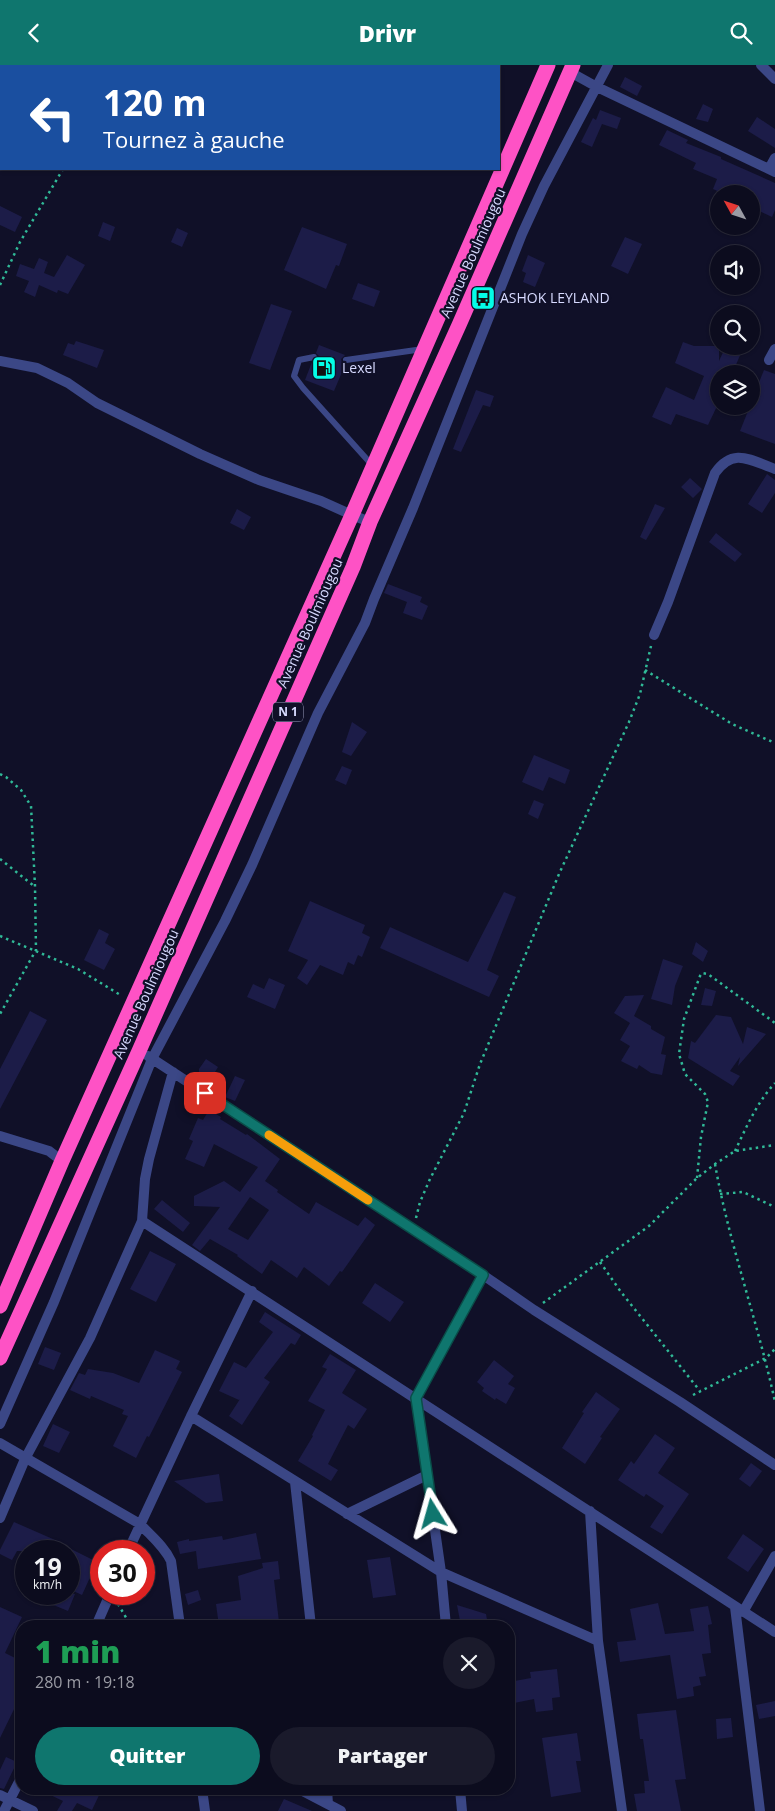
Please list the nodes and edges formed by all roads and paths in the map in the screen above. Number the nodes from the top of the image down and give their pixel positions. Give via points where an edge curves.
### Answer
1 (548, 65) edge
2 (608, 65) edge
3 (761, 65) edge
4 (571, 69) edge
5 (775, 79) edge
6 (597, 87) junction
7 (775, 158) edge
8 (62, 170) edge
9 (772, 171) edge
10 (0, 285) edge
11 (424, 349) junction
12 (775, 349) edge
13 (314, 357) dead end
14 (0, 361) edge
15 (346, 361) dead end
16 (769, 361) dead end
17 (373, 466) junction
18 (775, 469) edge
19 (352, 515) junction
20 (370, 522) junction
21 (654, 635) joint
22 (644, 670) junction
23 (775, 743) edge
24 (0, 774) edge
25 (0, 859) edge
26 (35, 886) junction
27 (0, 936) edge
28 (36, 950) junction
29 (134, 1003) junction
30 (0, 1014) edge
31 (775, 1023) edge
32 (146, 1055) junction
33 (173, 1072) junction
34 (775, 1083) edge
35 (0, 1136) edge
36 (775, 1145) edge
37 (735, 1151) junction
38 (62, 1161) junction
39 (715, 1164) junction
40 (697, 1178) junction
41 (720, 1194) junction
42 (775, 1207) edge
43 (142, 1221) junction
44 (413, 1229) junction
45 (600, 1262) junction
46 (483, 1275) junction
47 (252, 1291) junction
48 (0, 1306) edge
49 (534, 1310) junction
50 (775, 1349) edge
51 (0, 1358) edge
52 (766, 1358) junction
53 (700, 1391) junction
54 (416, 1398) junction
55 (775, 1401) edge
56 (680, 1402) junction
57 (191, 1416) junction
58 (0, 1424) edge
59 (0, 1443) edge
60 (25, 1459) junction
61 (775, 1465) edge
62 (427, 1475) junction
63 (295, 1482) junction
64 (590, 1511) junction
65 (346, 1514) junction
66 (0, 1518) edge
67 (140, 1524) junction
68 (133, 1540) edge
69 (775, 1557) edge
70 (441, 1572) junction
71 (109, 1605) edge
72 (118, 1605) edge
73 (739, 1610) junction
74 (100, 1620) edge
75 (127, 1620) edge
76 (179, 1620) edge
77 (310, 1620) edge
78 (445, 1620) edge
79 (775, 1632) edge
80 (598, 1641) junction
81 (15, 1785) edge
82 (203, 1795) edge
83 (311, 1795) edge
84 (327, 1795) edge
85 (461, 1795) edge
86 (5, 1797) edge
87 (328, 1804) junction
88 (4, 1811) edge
89 (33, 1811) edge
90 (204, 1811) edge
91 (341, 1811) edge
92 (462, 1811) edge
93 (622, 1811) edge
94 (760, 1811) edge

1 - 11 highway, Avenue Boulmiougou / N 1
2 - 6 street
3 - 5 street
4 - 6 street
4 - 20 highway, Avenue Boulmiougou / N 1
6 - 9 street
6 - 32 street via 522,233 365,623 318,713 225,921
7 - 9 street
8 - 10 path via 20,242
11 - 15 lane
11 - 17 highway, Avenue Boulmiougou / N 1
12 - 16 street
13 - 17 lane via 299,360 294,376
14 - 19 street via 37,368 68,383 97,403 200,454
17 - 19 highway, Avenue Boulmiougou / N 1
18 - 21 street via 741,457 729,459 715,473
19 - 20 street
19 - 29 highway, Avenue Boulmiougou / N 1
20 - 32 highway, Avenue Boulmiougou / N 1
21 - 22 path
22 - 23 path via 732,724
22 - 44 path via 640,694 629,723 556,881 483,1055 464,1113 420,1202
24 - 26 path via 22,790 31,806
25 - 26 path
26 - 28 path
27 - 28 path
28 - 29 path via 78,969
28 - 30 path
29 - 38 highway, Avenue Boulmiougou / N 1
31 - 40 path via 708,973 700,976 684,1019 679,1054 685,1074 705,1094 708,1102
32 - 33 street
32 - 51 highway, Avenue Boulmiougou / N 1
32 - 58 street via 54,1302
33 - 43 street via 149,1159
33 - 44 street
34 - 37 path via 755,1110
35 - 38 street via 49,1151
36 - 37 path
37 - 39 path
38 - 48 highway, Avenue Boulmiougou / N 1
39 - 40 path
39 - 41 path
40 - 45 path via 649,1226
41 - 42 path via 743,1192
41 - 52 path
43 - 47 street
43 - 60 street via 90,1339
44 - 46 street
45 - 49 path
45 - 53 path
46 - 49 street
46 - 54 street
47 - 54 street
47 - 57 street
49 - 56 street
50 - 52 path
52 - 53 path
52 - 55 path
53 - 56 path
54 - 62 street
54 - 64 street
56 - 61 street
57 - 63 street
57 - 67 street
59 - 60 street
60 - 66 street
60 - 67 street
62 - 65 street
62 - 70 street
63 - 65 street
63 - 77 street
64 - 73 street
64 - 80 street
65 - 70 street
67 - 68 street
67 - 76 street via 166,1551
69 - 73 street
70 - 78 street
70 - 80 street
71 - 74 street
72 - 75 path
73 - 79 street
73 - 94 street
80 - 93 street
81 - 86 street
82 - 90 street
83 - 87 street
84 - 87 street
85 - 92 street
86 - 88 street
86 - 89 street
87 - 91 street

